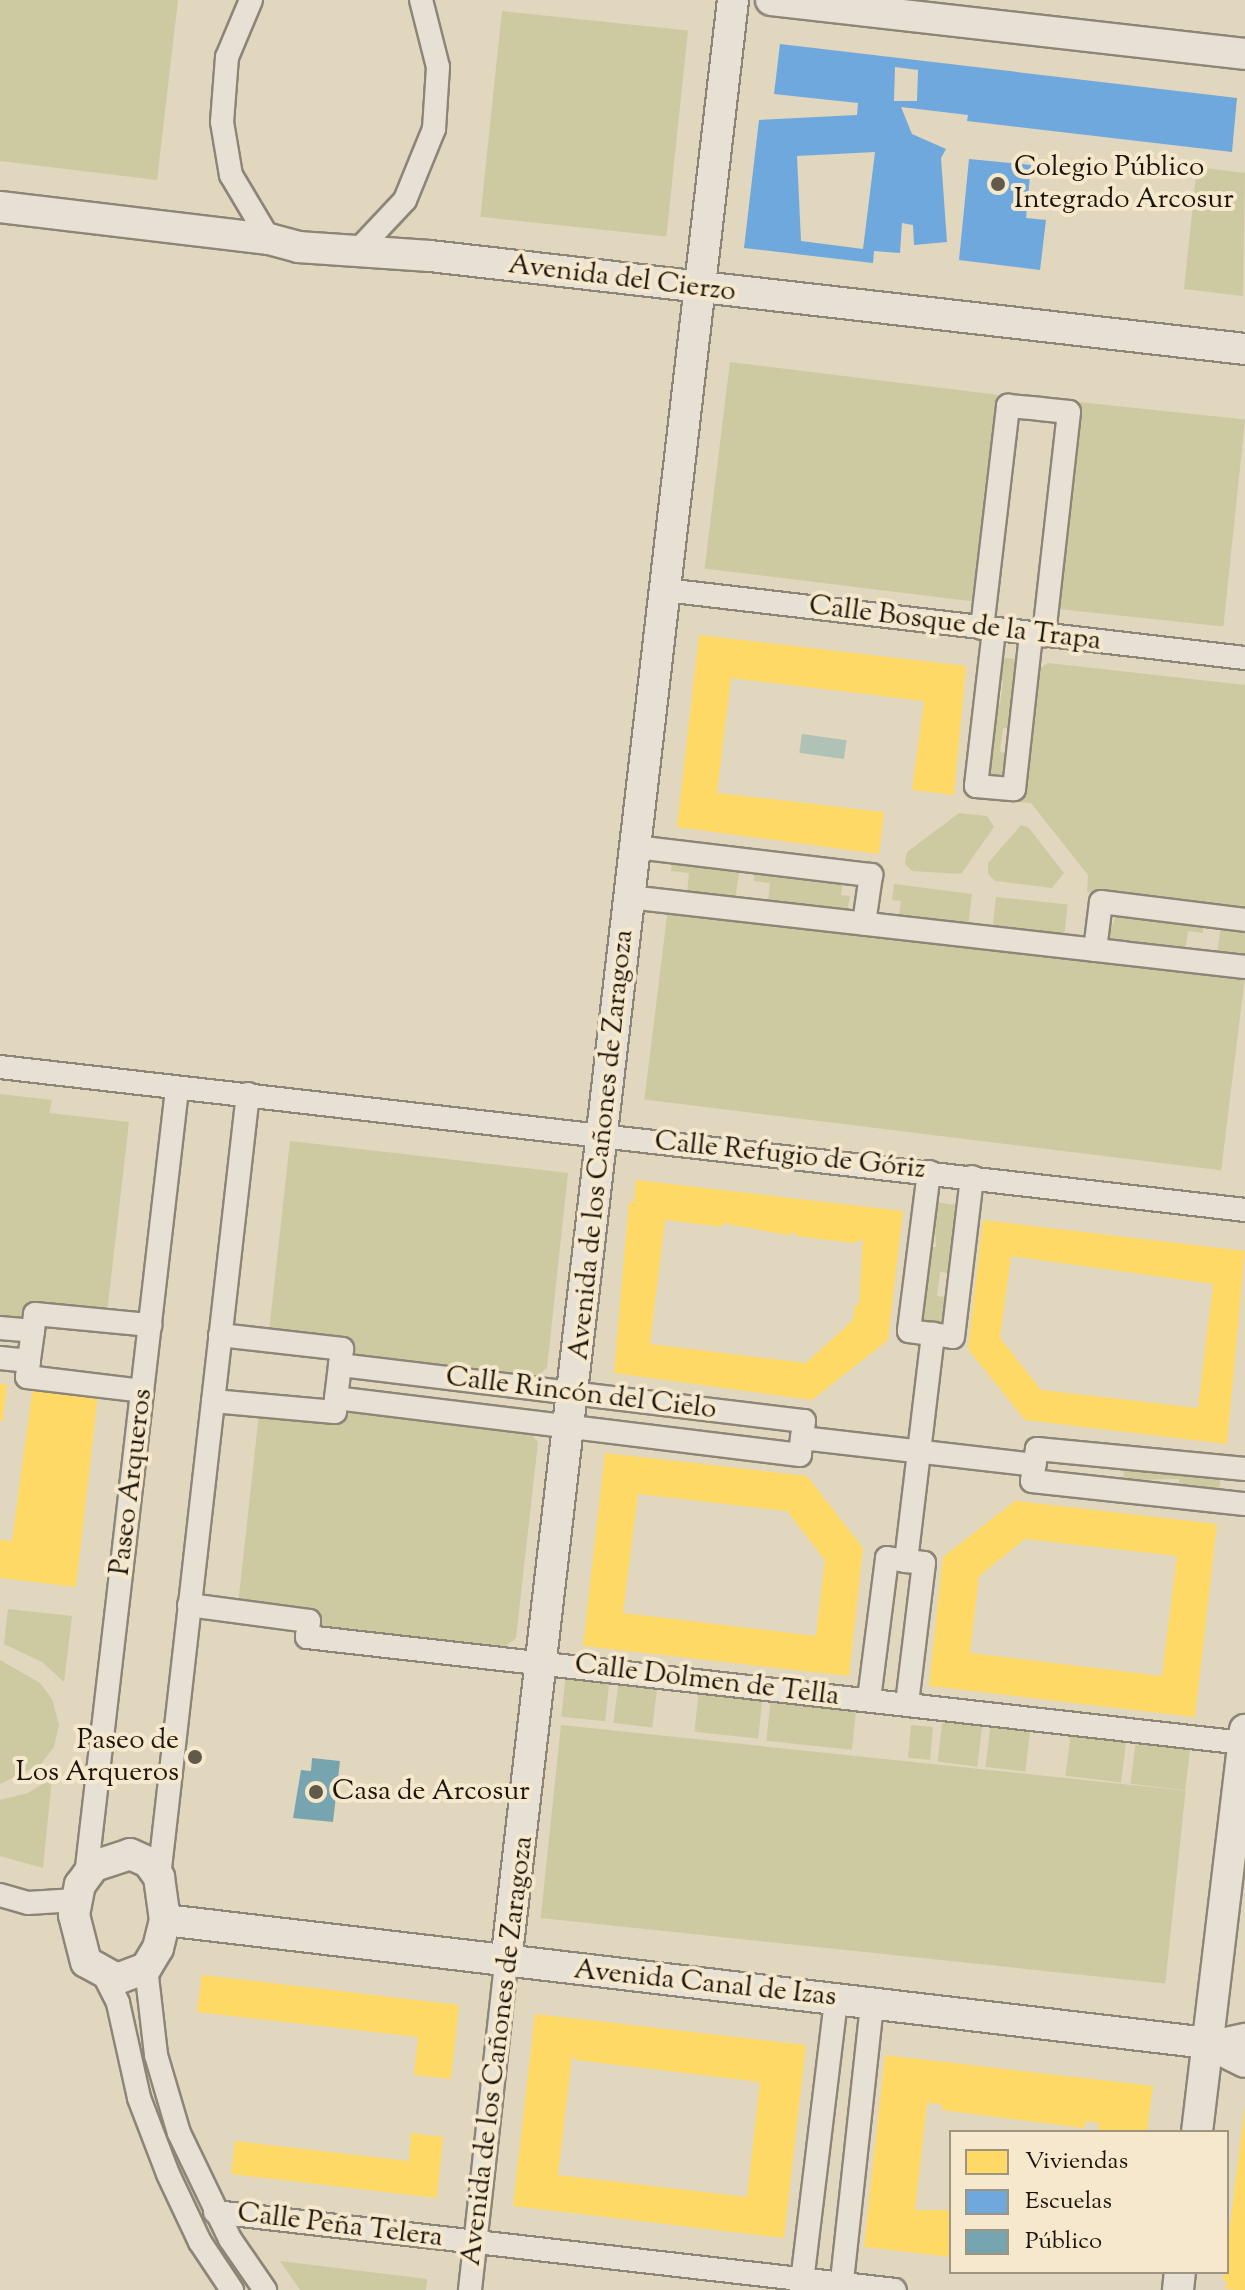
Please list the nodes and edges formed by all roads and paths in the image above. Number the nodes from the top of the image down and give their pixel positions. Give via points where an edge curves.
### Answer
1 (251, 0) edge
2 (421, 0) edge
3 (733, 0) edge
4 (771, 0) edge
5 (1245, 54) edge
6 (0, 207) edge
7 (269, 239) junction
8 (359, 249) junction
9 (700, 288) junction
10 (1245, 349) edge
11 (665, 590) junction
12 (988, 629) junction
13 (1038, 635) junction
14 (1245, 658) edge
15 (635, 847) junction
16 (629, 897) junction
17 (1245, 920) edge
18 (864, 923) junction
19 (1095, 950) junction
20 (1245, 967) edge
21 (0, 1067) edge
22 (177, 1089) junction
23 (248, 1094) junction
24 (601, 1135) junction
25 (929, 1172) junction
26 (972, 1177) junction
27 (1245, 1210) edge
28 (150, 1325) junction
29 (0, 1328) edge
30 (33, 1331) junction
31 (933, 1334) junction
32 (220, 1335) junction
33 (0, 1358) edge
34 (29, 1361) junction
35 (340, 1365) junction
36 (142, 1391) junction
37 (575, 1393) junction
38 (336, 1398) junction
39 (213, 1401) junction
40 (571, 1427) junction
41 (802, 1438) junction
42 (919, 1451) junction
43 (1034, 1465) junction
44 (1245, 1469) edge
45 (1245, 1504) edge
46 (906, 1561) junction
47 (189, 1605) junction
48 (544, 1662) junction
49 (869, 1699) junction
50 (907, 1704) junction
51 (1244, 1736) edge
52 (159, 1877) junction
53 (81, 1888) junction
54 (0, 1895) edge
55 (165, 1920) junction
56 (506, 1962) junction
57 (146, 1968) junction
58 (105, 1977) junction
59 (836, 1999) junction
60 (872, 2003) junction
61 (1245, 2035) edge
62 (1207, 2043) junction
63 (1245, 2062) edge
64 (1197, 2130) edge
65 (215, 2212) junction
66 (476, 2242) junction
67 (802, 2285) edge
68 (841, 2287) edge
69 (232, 2290) edge
70 (265, 2290) edge
71 (470, 2290) edge
72 (895, 2290) edge

1 - 7 street via 227,57 222,122 231,175
2 - 8 street via 438,67 434,129 405,200
3 - 9 street, Avenida de los Cañones de Zaragoza
4 - 5 street
6 - 7 street, Avenida del Cierzo
7 - 8 street, Avenida del Cierzo via 318,250
8 - 9 street, Avenida del Cierzo
9 - 10 street, Avenida del Cierzo
9 - 11 street, Avenida de los Cañones de Zaragoza
11 - 12 street, Calle Bosque de la Trapa
11 - 15 street, Avenida de los Cañones de Zaragoza
12 - 13 street, Calle Bosque de la Trapa
12 - 13 street via 976,786 1014,789
12 - 13 street via 1008,406 1069,412
13 - 14 street, Calle Bosque de la Trapa
15 - 16 street, Avenida de los Cañones de Zaragoza
15 - 18 street via 871,875
16 - 18 street
16 - 24 street, Avenida de los Cañones de Zaragoza
17 - 19 street via 1101,902
18 - 19 street
19 - 20 street
21 - 22 street, Calle Refugio de Góriz
22 - 23 street, Calle Refugio de Góriz
22 - 28 street, Paseo Arqueros
23 - 24 street, Calle Refugio de Góriz
23 - 32 street
24 - 25 street, Calle Refugio de Góriz
24 - 37 street, Avenida de los Cañones de Zaragoza
25 - 26 street, Calle Refugio de Góriz
25 - 31 street via 909,1331
26 - 27 street, Calle Refugio de Góriz
26 - 31 street via 953,1337
28 - 30 street via 35,1314
28 - 36 street, Paseo Arqueros
29 - 30 street
30 - 34 street
31 - 42 street
32 - 35 street via 342,1349
32 - 39 street
33 - 34 street
34 - 36 street via 27,1377
35 - 37 street, Calle Rincón del Cielo
35 - 38 street
36 - 53 street, Paseo Arqueros
37 - 40 street, Avenida de los Cañones de Zaragoza
37 - 41 street, Calle Rincón del Cielo via 804,1421
38 - 39 street via 335,1412
38 - 40 street, Calle Rincón del Cielo
39 - 47 street
40 - 41 street, Calle Rincón del Cielo via 800,1455
40 - 48 street, Avenida de los Cañones de Zaragoza
41 - 42 street
42 - 43 street
42 - 46 street
43 - 44 street via 1037,1449
43 - 45 street via 1032,1481
46 - 49 street via 887,1558
46 - 50 street via 924,1563
47 - 48 street, Calle Dolmen de Tella via 309,1621 307,1637
47 - 52 street
48 - 49 street, Calle Dolmen de Tella
48 - 56 street, Avenida de los Cañones de Zaragoza
49 - 50 street, Calle Dolmen de Tella
50 - 51 street, Calle Dolmen de Tella
51 - 62 street
52 - 53 street via 148,1862 130,1854 105,1858
52 - 55 street
53 - 54 street via 28,1903
53 - 58 street via 79,1949
55 - 56 street, Avenida Canal de Izas
55 - 57 street
56 - 59 street, Avenida Canal de Izas
56 - 66 street, Avenida de los Cañones de Zaragoza
57 - 58 street via 125,1977
57 - 65 street via 148,2014 165,2093
58 - 69 street via 118,2003 139,2098 164,2163 200,2242
59 - 60 street, Avenida Canal de Izas
59 - 67 street
60 - 62 street, Avenida Canal de Izas
60 - 68 street
61 - 62 street, Avenida Canal de Izas
62 - 63 street
62 - 64 street
65 - 66 street, Calle Peña Telera
65 - 70 street
66 - 67 street, Calle Peña Telera
66 - 71 street, Avenida de los Cañones de Zaragoza
67 - 68 street, Calle Peña Telera
68 - 72 street, Calle Peña Telera

